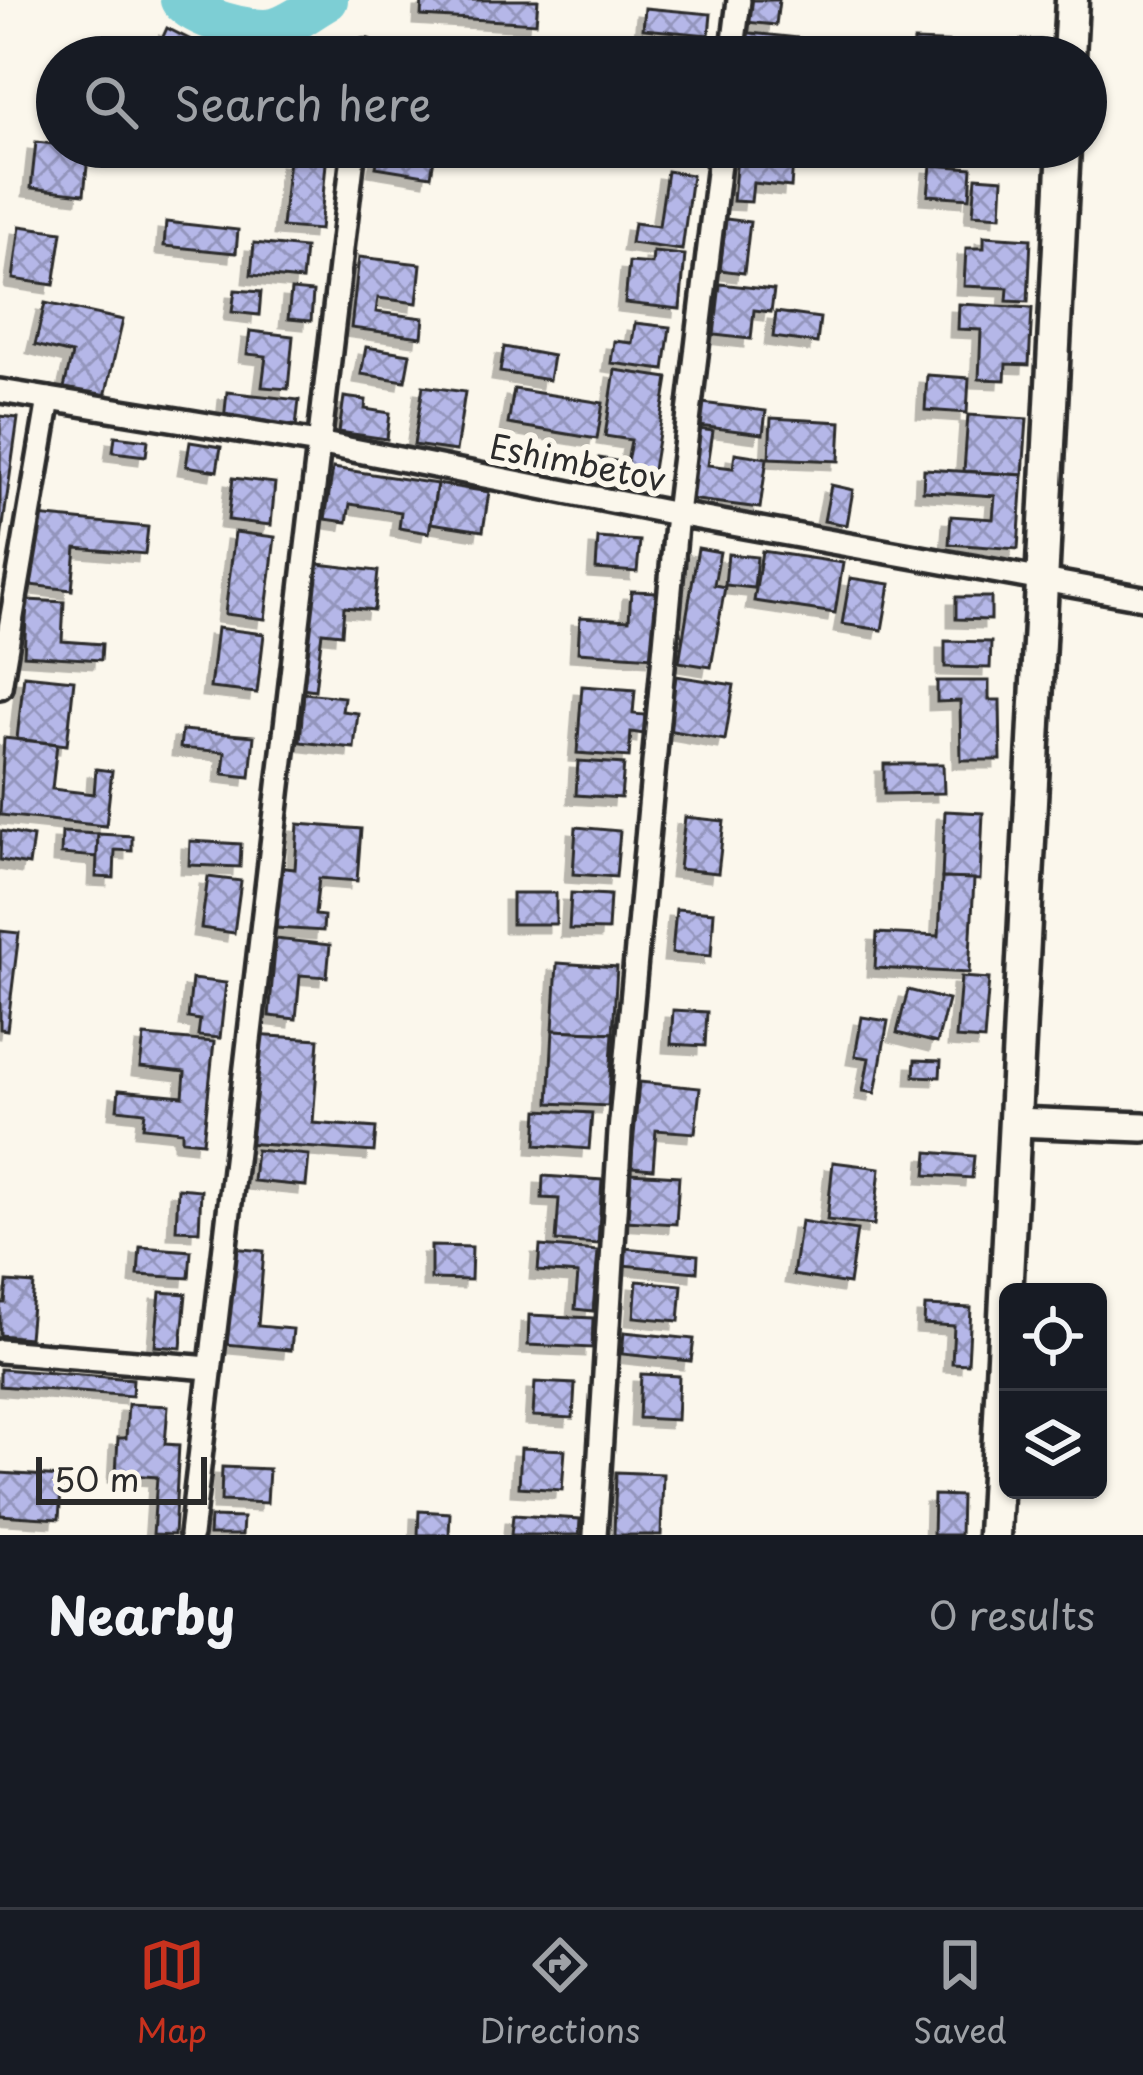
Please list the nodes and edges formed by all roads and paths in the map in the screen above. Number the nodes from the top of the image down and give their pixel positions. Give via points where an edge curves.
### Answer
1 (739, 0) edge
2 (1072, 0) edge
3 (735, 36) edge
4 (1070, 36) edge
5 (351, 168) edge
6 (718, 168) edge
7 (1063, 168) edge
8 (0, 392) edge
9 (49, 399) junction
10 (318, 443) junction
11 (677, 514) junction
12 (1042, 582) junction
13 (1143, 598) edge
14 (0, 687) edge
15 (1015, 1122) junction
16 (1143, 1127) edge
17 (0, 1351) edge
18 (210, 1368) junction
19 (191, 1535) edge
20 (595, 1535) edge
21 (994, 1535) edge

1 - 3 street
2 - 4 main road
5 - 10 street
6 - 11 street
7 - 12 main road
8 - 9 street, Eshimbetov
9 - 10 street, Eshimbetov
9 - 14 street
10 - 11 street, Eshimbetov
10 - 18 street
11 - 12 street, Eshimbetov
11 - 20 street via 620,1132
12 - 13 street, Eshimbetov
12 - 15 main road
15 - 16 street
15 - 21 main road
17 - 18 street
18 - 19 street

